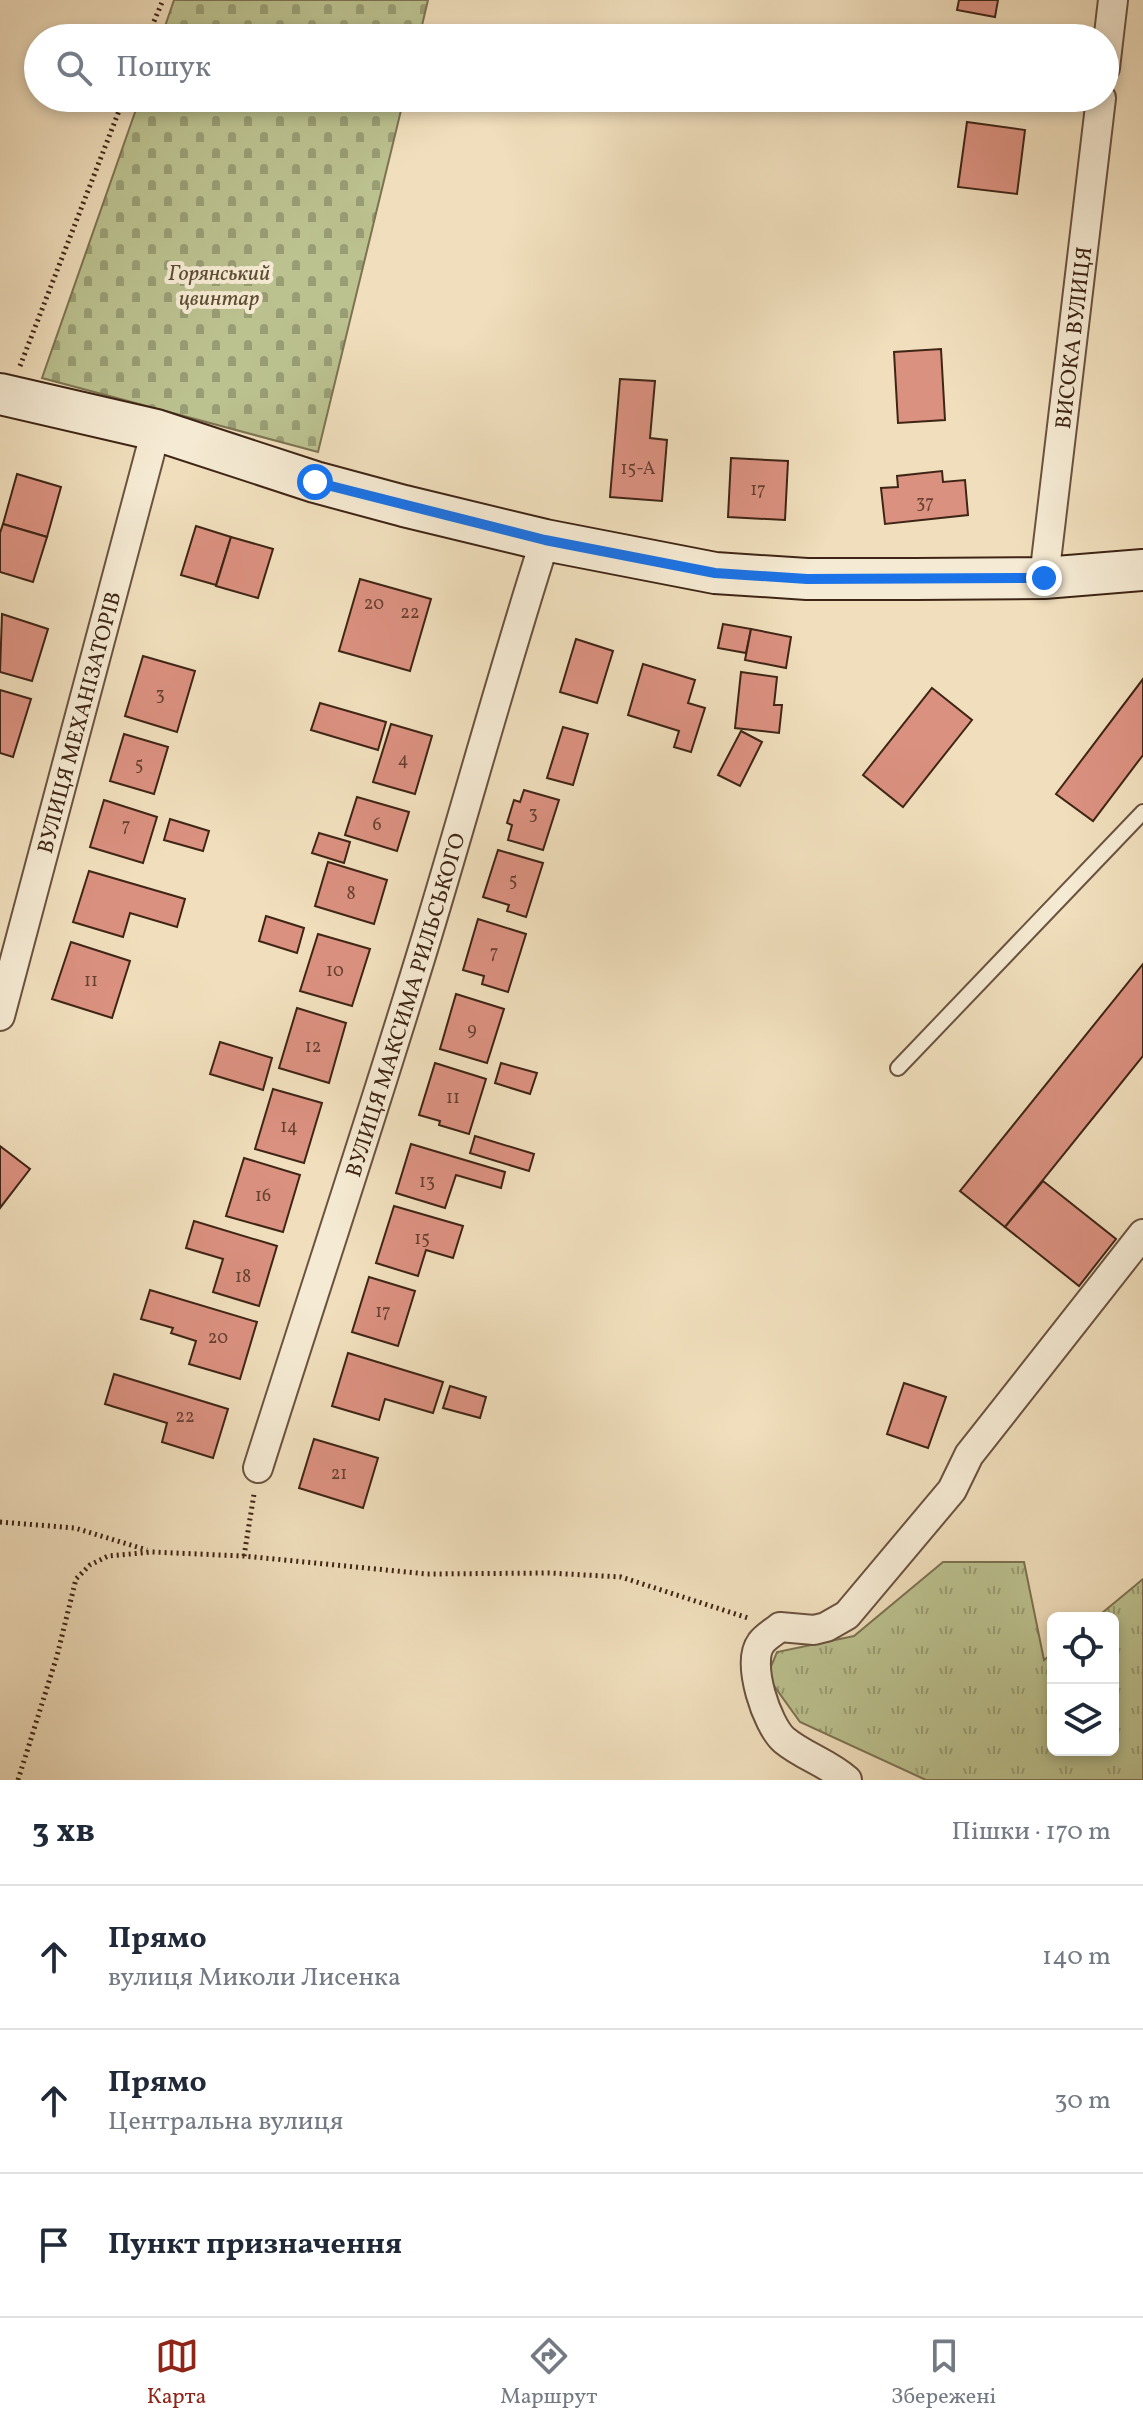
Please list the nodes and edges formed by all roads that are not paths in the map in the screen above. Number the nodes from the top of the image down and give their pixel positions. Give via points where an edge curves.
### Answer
1 (1113, 0) edge
2 (1110, 24) edge
3 (1099, 112) edge
4 (4, 395) edge
5 (156, 430) junction
6 (545, 540) junction
7 (1143, 570) edge
8 (1044, 578) junction
9 (1143, 812) edge
10 (0, 1016) edge
11 (898, 1068) dead end
12 (1143, 1234) edge
13 (258, 1468) road end
14 (847, 1780) edge

1 - 2 street
3 - 8 street, ВИСОКА ВУЛИЦЯ
4 - 5 street
5 - 6 street via 315,482
5 - 10 street, ВУЛИЦЯ МЕХАНІЗАТОРІВ
6 - 8 street via 715,573 807,579
6 - 13 street, ВУЛИЦЯ МАКСИМА РИЛЬСЬКОГО via 416,972
7 - 8 street
9 - 11 lane
12 - 14 street via 969,1455 952,1490 847,1615 814,1630 780,1627 760,1644 754,1664 757,1681 780,1737

